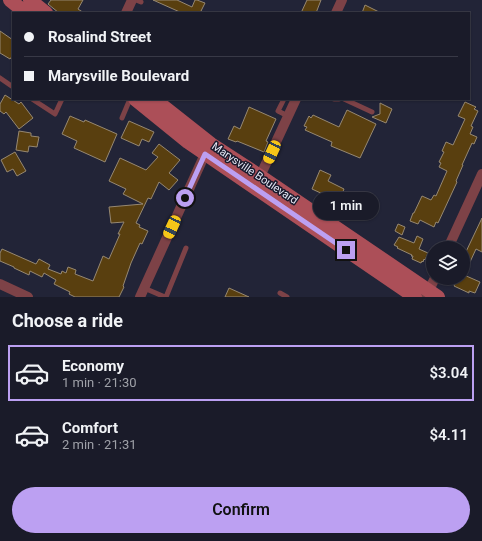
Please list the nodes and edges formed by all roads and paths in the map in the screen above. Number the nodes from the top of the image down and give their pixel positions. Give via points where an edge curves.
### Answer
1 (10, 0) edge
2 (30, 0) edge
3 (136, 0) edge
4 (342, 0) edge
5 (137, 1) edge
6 (25, 12) edge
7 (45, 12) edge
8 (127, 12) edge
9 (336, 12) edge
10 (0, 78) edge
11 (12, 85) edge
12 (34, 100) edge
13 (62, 100) edge
14 (130, 100) edge
15 (135, 100) edge
16 (155, 100) edge
17 (284, 100) edge
18 (296, 100) edge
19 (346, 100) edge
20 (372, 112) dead end
21 (288, 116) junction
22 (122, 118) dead end
23 (208, 149) junction
24 (482, 174) edge
25 (258, 182) junction
26 (479, 188) edge
27 (311, 211) junction
28 (452, 241) edge
29 (335, 243) junction
30 (186, 248) dead end
31 (373, 253) junction
32 (0, 284) edge
33 (433, 285) edge
34 (142, 293) edge
35 (280, 293) dead end
36 (431, 295) edge
37 (28, 297) edge
38 (165, 297) edge
39 (287, 297) edge
40 (415, 297) edge

1 - 6 main road
2 - 7 main road
3 - 5 lane
4 - 9 street
5 - 8 street
10 - 11 lane
12 - 13 lane via 55,114
14 - 22 lane
15 - 23 main road, Marysville Boulevard via 188,142
16 - 23 main road, Marysville Boulevard
17 - 21 lane via 278,111
18 - 21 street
19 - 20 lane
21 - 25 street
23 - 25 main road, Marysville Boulevard
23 - 34 street
24 - 26 street
25 - 27 main road, Marysville Boulevard
25 - 29 main road, Marysville Boulevard
26 - 28 street
27 - 29 main road via 316,221 334,237
27 - 31 main road, Marysville Boulevard
29 - 31 main road via 349,244 366,254
29 - 40 main road, Marysville Boulevard
30 - 38 lane
31 - 36 main road, Marysville Boulevard
32 - 37 street
33 - 36 street
34 - 38 lane
35 - 39 lane

